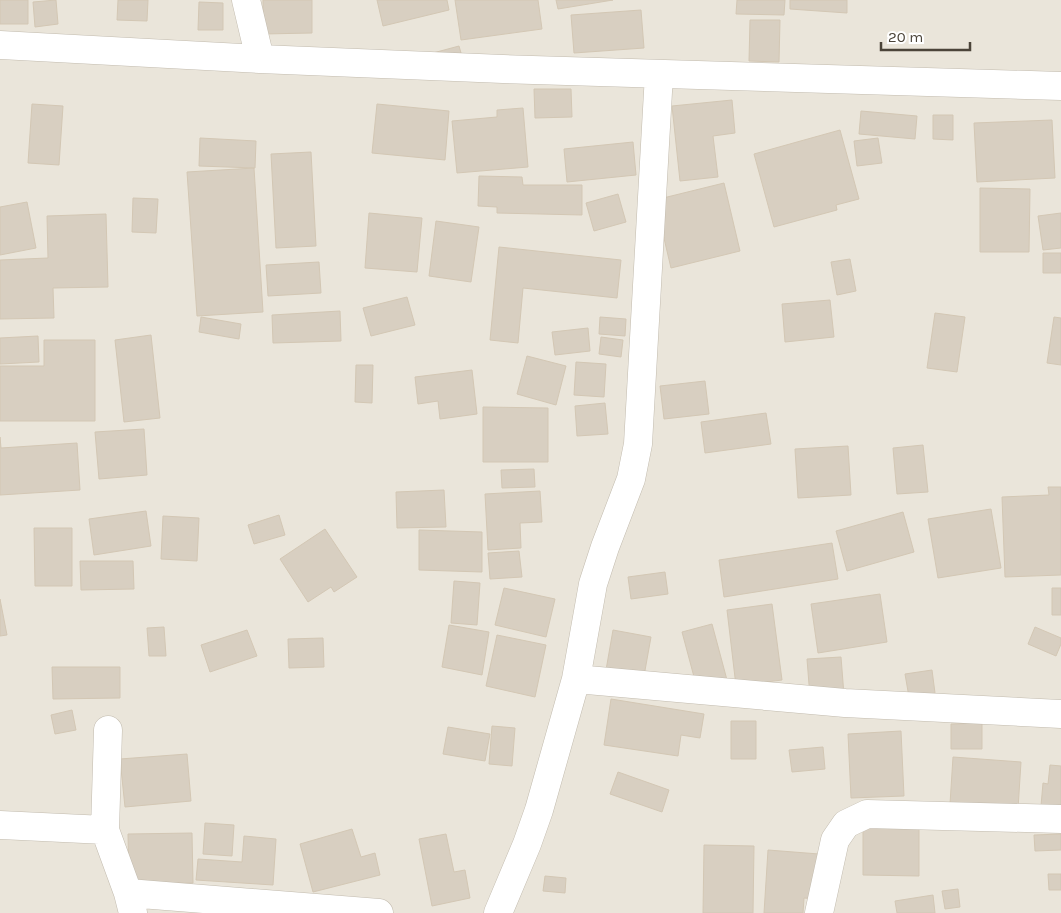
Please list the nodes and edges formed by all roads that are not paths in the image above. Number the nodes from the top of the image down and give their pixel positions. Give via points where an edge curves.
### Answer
1 (246, 0) edge
2 (0, 45) edge
3 (260, 59) junction
4 (659, 74) junction
5 (1061, 86) edge
6 (576, 679) junction
7 (1061, 714) edge
8 (108, 730) dead end
9 (1061, 819) edge
10 (0, 825) edge
11 (104, 830) junction
12 (130, 903) edge
13 (379, 913) edge
14 (498, 913) edge
15 (819, 913) edge

1 - 3 street
2 - 3 street
3 - 4 street
4 - 5 street
4 - 6 street via 638,444 632,479 604,547 593,584
6 - 7 street via 845,703
6 - 14 street via 533,827
8 - 11 street
9 - 15 street via 867,814 846,824 835,840
10 - 11 street
11 - 12 street
12 - 13 street

